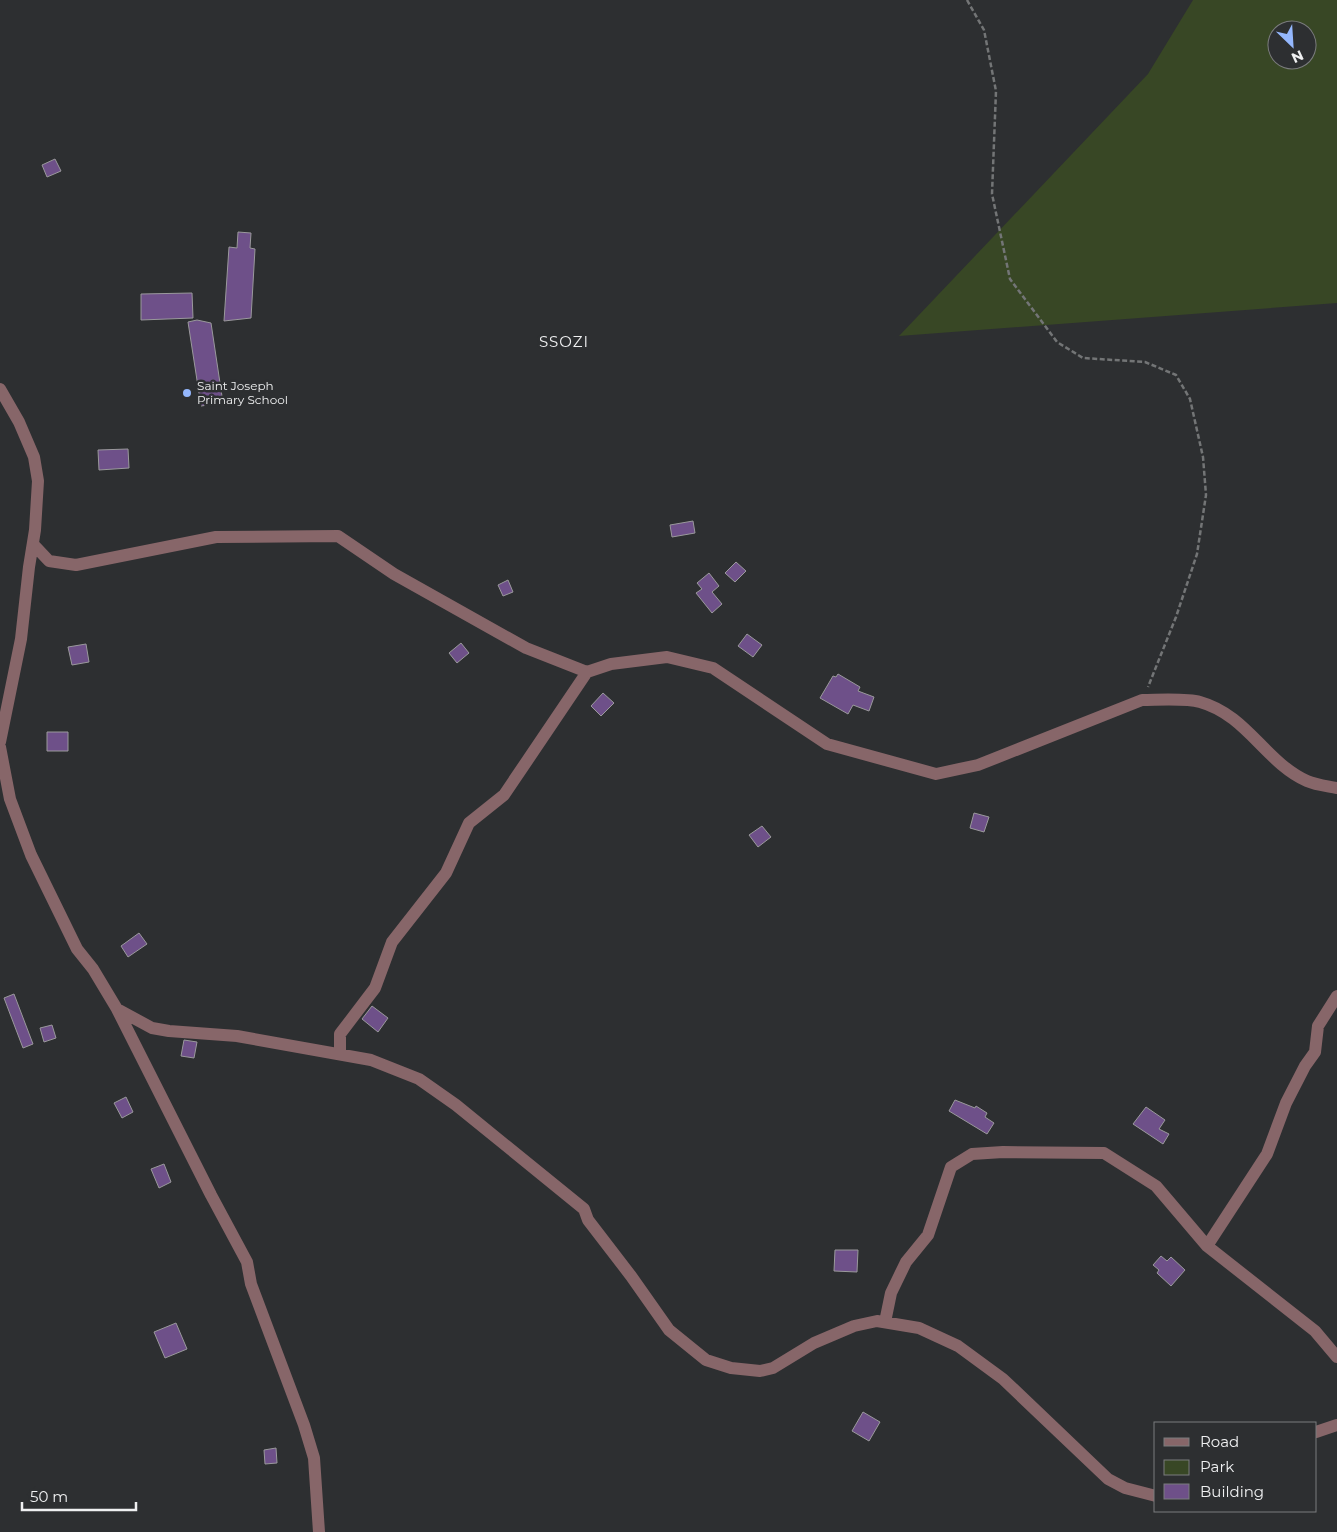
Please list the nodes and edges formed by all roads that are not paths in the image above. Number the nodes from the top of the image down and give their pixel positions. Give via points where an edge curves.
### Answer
1 (0, 389) edge
2 (33, 544) junction
3 (587, 672) junction
4 (0, 742) edge
5 (0, 747) edge
6 (1337, 788) edge
7 (1337, 996) edge
8 (117, 1009) junction
9 (340, 1054) junction
10 (1207, 1246) junction
11 (886, 1322) junction
12 (1337, 1357) edge
13 (1337, 1425) edge
14 (1317, 1432) edge
15 (1154, 1495) edge
16 (319, 1532) edge

1 - 2 street via 34,457 38,491
2 - 3 street via 48,561 76,565 216,537 338,536 394,574 526,648
2 - 4 street via 21,640
3 - 6 street via 611,664 667,657 713,668 827,744 936,774 978,765 1142,700 1199,701 1227,713 1244,726 1267,752 1308,781
3 - 9 street via 504,795 469,823 446,874 392,942 375,988 340,1034
5 - 8 street via 10,799 31,855 74,943
7 - 10 street via 1318,1026 1315,1052 1286,1103 1266,1154
8 - 9 street via 142,1023 169,1032 237,1036
8 - 16 street via 247,1262 251,1284 314,1458
9 - 11 street via 371,1060 419,1078 577,1203 669,1330 706,1360 732,1368 760,1371 846,1329 877,1321
10 - 11 street via 1156,1186 1104,1154 972,1154 951,1167 928,1234 906,1262 891,1292
10 - 12 street via 1315,1331
11 - 15 street via 919,1328 958,1346 1003,1379 1108,1479 1125,1488
13 - 14 street

